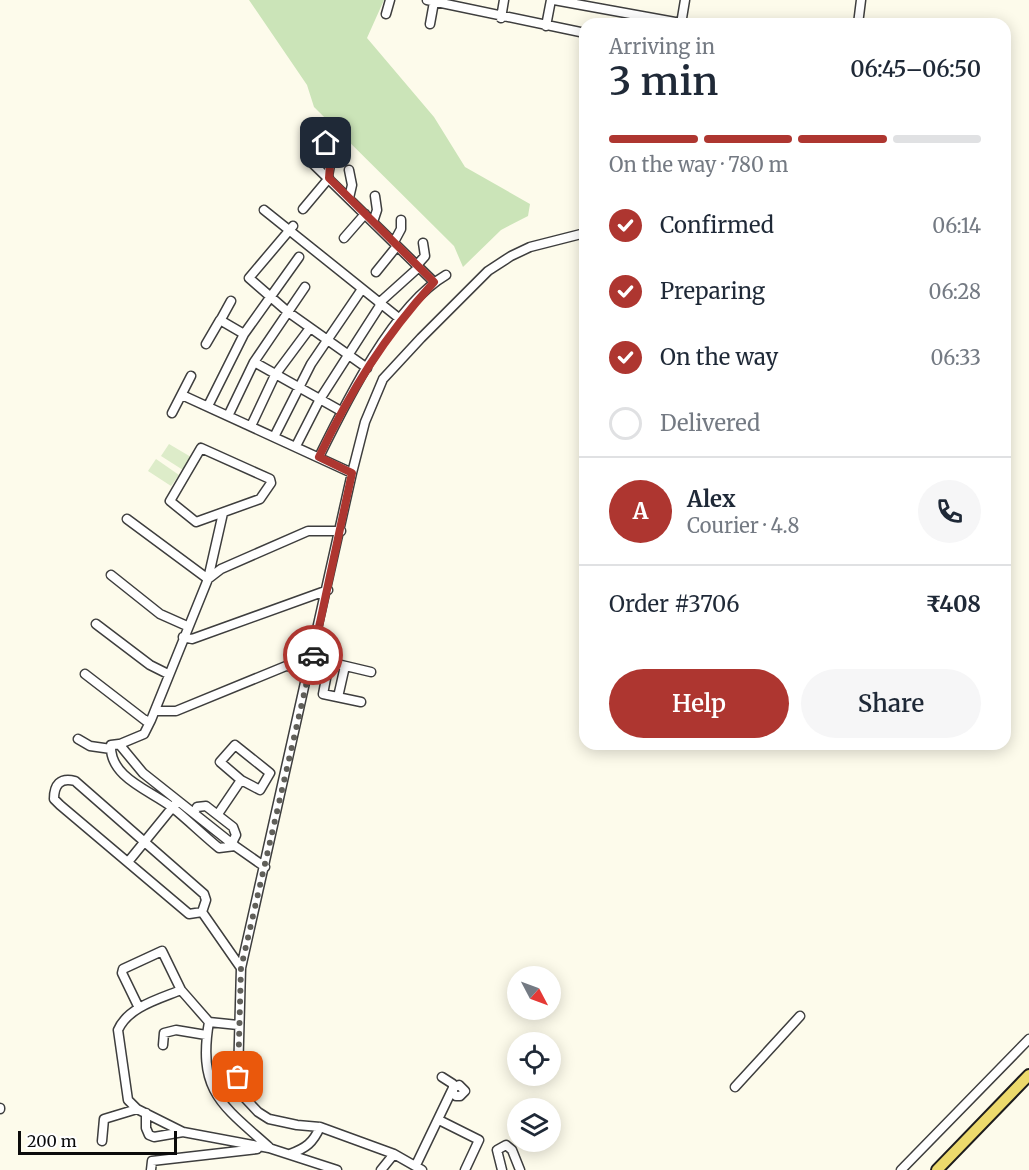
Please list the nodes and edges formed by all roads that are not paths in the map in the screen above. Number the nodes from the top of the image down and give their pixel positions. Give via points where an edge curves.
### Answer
1 (390, 0) edge
2 (504, 0) edge
3 (552, 0) edge
4 (686, 0) edge
5 (861, 0) edge
6 (433, 1) edge
7 (386, 14) dead end
8 (501, 18) junction
9 (650, 18) edge
10 (683, 18) edge
11 (859, 18) edge
12 (430, 24) dead end
13 (546, 26) junction
14 (579, 32) edge
15 (326, 143) dead end
16 (306, 157) dead end
17 (349, 170) dead end
18 (328, 177) junction
19 (375, 196) dead end
20 (349, 198) junction
21 (303, 208) dead end
22 (264, 210) dead end
23 (365, 214) junction
24 (400, 220) dead end
25 (373, 222) junction
26 (291, 228) junction
27 (579, 235) edge
28 (344, 238) dead end
29 (423, 243) dead end
30 (396, 244) junction
31 (299, 257) dead end
32 (418, 266) junction
33 (376, 272) dead end
34 (446, 275) dead end
35 (434, 282) junction
36 (305, 286) dead end
37 (362, 289) junction
38 (270, 296) junction
39 (231, 301) dead end
40 (380, 303) junction
41 (288, 312) junction
42 (400, 319) junction
43 (220, 321) junction
44 (310, 328) junction
45 (244, 334) junction
46 (327, 341) junction
47 (206, 345) dead end
48 (347, 354) junction
49 (254, 362) junction
50 (367, 368) junction
51 (275, 375) junction
52 (191, 376) dead end
53 (298, 385) junction
54 (182, 395) junction
55 (320, 399) junction
56 (208, 406) junction
57 (341, 411) junction
58 (172, 413) dead end
59 (229, 414) junction
60 (251, 426) junction
61 (274, 437) junction
62 (296, 446) junction
63 (319, 457) junction
64 (352, 473) junction
65 (223, 513) junction
66 (127, 519) dead end
67 (341, 531) junction
68 (111, 575) dead end
69 (208, 579) junction
70 (328, 590) junction
71 (96, 624) dead end
72 (187, 626) junction
73 (183, 637) junction
74 (312, 658) junction
75 (329, 663) junction
76 (345, 666) junction
77 (309, 668) junction
78 (371, 672) dead end
79 (85, 674) dead end
80 (168, 674) junction
81 (338, 697) junction
82 (361, 702) dead end
83 (156, 711) junction
84 (151, 720) junction
85 (78, 739) dead end
86 (120, 744) junction
87 (111, 749) junction
88 (241, 780) junction
89 (175, 804) junction
90 (194, 813) junction
91 (218, 814) junction
92 (144, 842) junction
93 (234, 845) junction
94 (128, 862) junction
95 (265, 867) junction
96 (202, 912) junction
97 (241, 968) junction
98 (181, 990) junction
99 (139, 1008) junction
100 (800, 1016) dead end
101 (209, 1022) junction
102 (238, 1025) junction
103 (206, 1035) junction
104 (1029, 1039) edge
105 (163, 1045) dead end
106 (1029, 1075) edge
107 (442, 1077) dead end
108 (1029, 1084) edge
109 (735, 1087) dead end
110 (137, 1109) junction
111 (146, 1113) junction
112 (439, 1120) junction
113 (320, 1127) junction
114 (183, 1132) junction
115 (102, 1141) dead end
116 (269, 1148) junction
117 (290, 1154) junction
118 (394, 1154) junction
119 (419, 1167) edge
120 (150, 1170) edge
121 (337, 1170) edge
122 (381, 1170) edge
123 (465, 1170) edge
124 (502, 1170) edge
125 (520, 1170) edge
126 (901, 1170) edge
127 (937, 1170) edge
128 (947, 1170) edge

1 - 7 street
2 - 8 street
3 - 9 street
3 - 13 street
4 - 10 street
5 - 11 street
6 - 8 street
6 - 12 street
8 - 13 street
13 - 14 street
15 - 18 street
16 - 18 street
17 - 20 street
18 - 20 street
18 - 21 street
19 - 25 street via 377,210
20 - 23 street
22 - 26 street
23 - 25 street
23 - 28 street
24 - 30 street
25 - 30 street
26 - 37 street
26 - 38 street via 249,278
27 - 64 street via 511,256 489,271 421,338 383,379 364,423
29 - 32 street via 425,256
30 - 32 street
30 - 33 street
31 - 38 street
32 - 35 street
32 - 40 street
34 - 35 street
35 - 42 street
36 - 41 street
37 - 40 street
37 - 46 street
38 - 41 street
38 - 45 street
39 - 43 street
40 - 42 street
40 - 48 street
41 - 44 street
41 - 49 street
42 - 50 street
43 - 45 street
43 - 47 street
44 - 46 street
44 - 51 street
45 - 56 street
46 - 48 street
46 - 53 street
48 - 50 street
48 - 55 street
49 - 51 street
49 - 59 street
50 - 57 street
51 - 53 street
51 - 60 street
52 - 54 street
53 - 55 street
53 - 61 street
54 - 56 street
54 - 58 street
55 - 57 street
55 - 62 street
56 - 59 street
57 - 63 street
59 - 60 street
60 - 61 street
61 - 62 street
62 - 63 street
63 - 64 street
64 - 67 street
65 - 65 street via 196,522 170,501 201,448 270,479 260,499
65 - 69 street
66 - 69 street
67 - 69 street via 308,531 220,569
67 - 70 street
68 - 72 street via 160,614
69 - 72 street
70 - 73 street via 192,639
70 - 74 street
71 - 80 street
72 - 73 street
73 - 80 street
74 - 75 street
74 - 77 street
75 - 76 street
75 - 81 street via 323,694
76 - 78 street
76 - 81 street
77 - 83 street via 286,666 176,711
77 - 95 street
79 - 84 street via 146,721
80 - 83 street
81 - 82 street
83 - 84 street
84 - 86 street via 144,734
85 - 87 street via 90,746
86 - 87 street via 115,743
86 - 89 street
87 - 89 street via 115,764 131,780
88 - 88 street via 260,790 270,772 235,745 220,762
88 - 91 street
89 - 90 street
89 - 92 street
89 - 93 street via 219,848
90 - 91 street via 197,807 206,806
90 - 93 street
91 - 93 street via 235,829
92 - 94 street
92 - 94 street via 75,781 60,781 54,788 54,799
92 - 96 street via 204,894
93 - 95 street
94 - 96 street via 189,914
95 - 97 street
96 - 97 street
97 - 102 street
98 - 99 street
98 - 99 street via 162,951 123,969
98 - 101 street
99 - 110 street via 118,1030 128,1100
100 - 109 street
101 - 102 street
101 - 103 street
102 - 113 street via 238,1077 243,1096 269,1119
103 - 105 street via 176,1030 164,1033
103 - 116 street via 206,1068 213,1091 226,1109
104 - 126 street
106 - 127 main road
107 - 112 street via 453,1088
108 - 128 main road
110 - 111 street
110 - 115 street via 104,1119
111 - 114 street
111 - 114 street via 149,1135
112 - 119 street
112 - 123 street via 479,1140
113 - 117 street via 307,1147
113 - 118 street
114 - 116 street
116 - 117 street
116 - 120 street via 152,1161
117 - 121 street
118 - 119 street
118 - 122 street
124 - 125 street via 497,1150 506,1145

